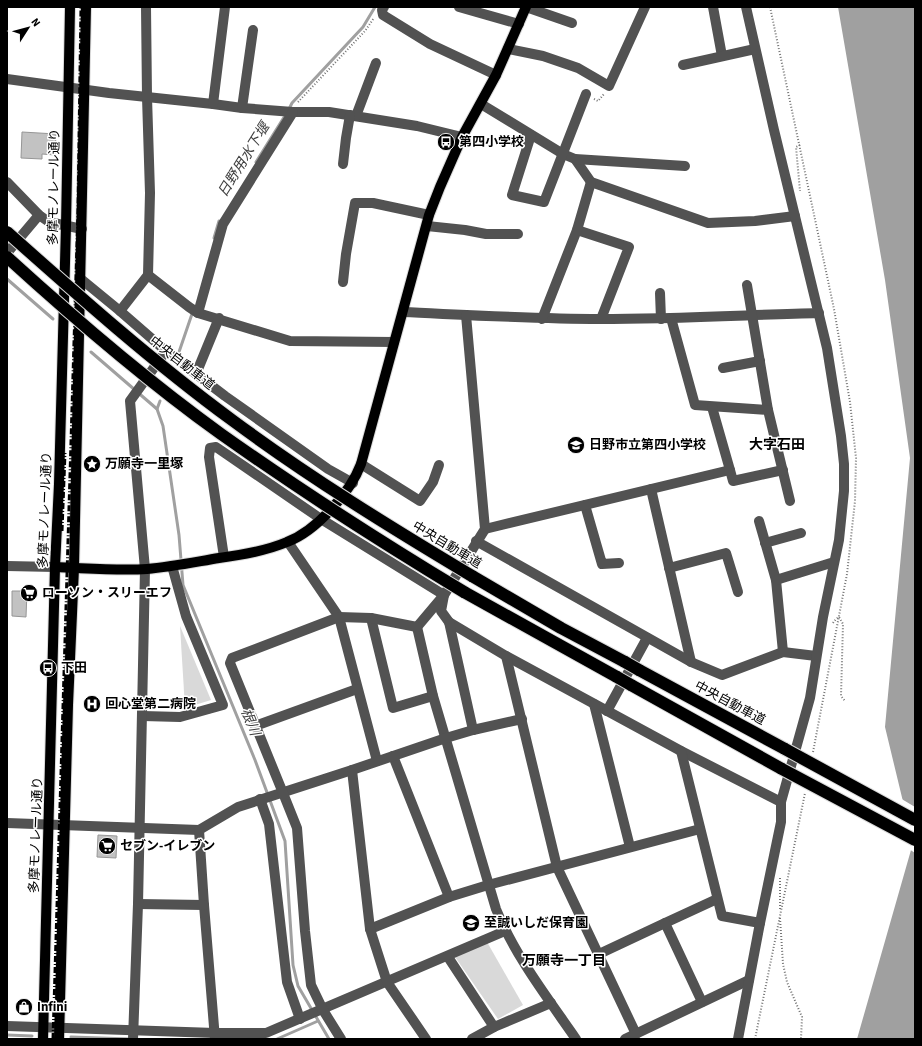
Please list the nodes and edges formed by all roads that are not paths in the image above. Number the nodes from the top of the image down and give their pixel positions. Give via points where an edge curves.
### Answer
1 (70, 7) edge
2 (86, 7) edge
3 (146, 7) edge
4 (225, 7) edge
5 (459, 7) edge
6 (526, 7) edge
7 (645, 7) edge
8 (713, 7) edge
9 (746, 7) edge
10 (380, 10) edge
11 (572, 23) dead end
12 (519, 24) junction
13 (253, 30) dead end
14 (508, 49) junction
15 (755, 50) junction
16 (722, 56) junction
17 (376, 63) dead end
18 (683, 64) dead end
19 (496, 75) junction
20 (7, 79) edge
21 (69, 88) junction
22 (84, 90) junction
23 (586, 94) road end
24 (146, 97) junction
25 (213, 104) junction
26 (481, 104) junction
27 (242, 108) junction
28 (289, 112) junction
29 (353, 115) junction
30 (532, 135) junction
31 (462, 137) junction
32 (562, 154) junction
33 (575, 159) junction
34 (343, 164) dead end
35 (685, 166) dead end
36 (7, 182) edge
37 (591, 182) junction
38 (39, 215) junction
39 (429, 215) junction
40 (795, 216) junction
41 (66, 226) junction
42 (427, 226) junction
43 (82, 229) junction
44 (577, 230) junction
45 (7, 232) edge
46 (518, 234) dead end
47 (7, 253) edge
48 (7, 257) edge
49 (148, 275) junction
50 (81, 279) junction
51 (342, 282) dead end
52 (747, 285) dead end
53 (660, 293) dead end
54 (120, 310) junction
55 (195, 311) junction
56 (403, 312) junction
57 (819, 313) junction
58 (466, 315) junction
59 (751, 315) junction
60 (63, 318) junction
61 (219, 318) junction
62 (666, 318) junction
63 (542, 319) junction
64 (601, 319) junction
65 (394, 342) junction
66 (166, 351) junction
67 (760, 362) junction
68 (724, 368) dead end
69 (196, 374) junction
70 (712, 407) junction
71 (768, 410) junction
72 (361, 464) junction
73 (439, 465) dead end
74 (730, 470) junction
75 (783, 470) junction
76 (353, 483) junction
77 (651, 489) junction
78 (790, 501) dead end
79 (585, 505) junction
80 (320, 519) junction
81 (758, 521) dead end
82 (485, 529) junction
83 (801, 533) dead end
84 (288, 542) junction
85 (476, 542) junction
86 (765, 543) junction
87 (224, 558) junction
88 (834, 562) junction
89 (619, 563) dead end
90 (7, 566) edge
91 (175, 566) junction
92 (55, 567) junction
93 (74, 568) junction
94 (669, 568) junction
95 (146, 569) junction
96 (776, 580) junction
97 (738, 592) dead end
98 (444, 595) junction
99 (339, 617) junction
100 (371, 618) junction
101 (449, 622) junction
102 (417, 628) junction
103 (647, 638) junction
104 (783, 652) junction
105 (506, 656) junction
106 (816, 656) junction
107 (691, 662) junction
108 (357, 689) junction
109 (433, 696) junction
110 (594, 704) junction
111 (607, 711) junction
112 (143, 716) junction
113 (522, 719) junction
114 (255, 726) junction
115 (473, 730) junction
116 (446, 738) junction
117 (681, 751) junction
118 (393, 756) junction
119 (377, 761) junction
120 (352, 770) junction
121 (280, 794) junction
122 (262, 799) junction
123 (781, 802) junction
124 (915, 820) edge
125 (7, 823) edge
126 (49, 825) junction
127 (66, 826) junction
128 (140, 828) junction
129 (700, 829) junction
130 (200, 830) junction
131 (915, 840) edge
132 (630, 847) junction
133 (557, 866) junction
134 (488, 885) junction
135 (448, 897) junction
136 (717, 899) junction
137 (138, 904) junction
138 (204, 905) junction
139 (665, 923) junction
140 (760, 923) junction
141 (370, 929) junction
142 (505, 932) junction
143 (599, 954) junction
144 (448, 957) junction
145 (749, 980) junction
146 (387, 982) junction
147 (702, 1002) junction
148 (551, 1003) junction
149 (323, 1010) junction
150 (300, 1019) junction
151 (7, 1026) edge
152 (43, 1027) junction
153 (494, 1027) junction
154 (59, 1028) junction
155 (133, 1034) edge
156 (636, 1034) junction
157 (215, 1036) edge
158 (43, 1039) edge
159 (59, 1039) edge
160 (341, 1039) edge
161 (426, 1039) edge
162 (472, 1039) edge
163 (576, 1039) edge
164 (626, 1039) edge
165 (738, 1039) edge

1 - 21 main road, 多摩モノレール通り
2 - 22 main road
3 - 24 street
4 - 25 street
5 - 12 street
6 - 11 street
6 - 12 main road
7 - 14 street via 609,86 578,68 543,56
8 - 16 street
9 - 15 street
10 - 19 street via 430,44
12 - 14 main road
13 - 27 street
14 - 19 main road
15 - 16 street
15 - 40 street
16 - 18 street
17 - 29 street
19 - 26 main road
20 - 21 street
21 - 22 street
21 - 41 main road, 多摩モノレール通り
22 - 24 street
22 - 43 main road
23 - 32 street
24 - 25 street
24 - 49 street via 150,193
25 - 27 street
26 - 30 street
26 - 31 main road
27 - 28 street
28 - 29 street
28 - 55 street via 223,224
29 - 31 street
29 - 34 street via 346,138
30 - 32 street
30 - 32 street via 512,195 544,202
31 - 39 main road
32 - 33 street
33 - 35 street
33 - 37 street
36 - 38 street
37 - 40 street via 708,222 754,221
37 - 44 street
38 - 41 street via 49,222
38 - 47 street
39 - 42 main road
39 - 51 street via 373,203 355,203
40 - 57 street
41 - 43 street
41 - 60 main road, 多摩モノレール通り
42 - 46 street via 486,234
42 - 56 main road
43 - 50 main road
44 - 63 street
44 - 64 street via 629,247
45 - 124 highway, 中央自動車道, bridge via 156,361 232,420 323,484 403,535 561,628
48 - 131 highway, bridge via 130,363 220,433 337,514 464,592
49 - 54 street
49 - 55 street
50 - 54 street
50 - 60 main road via 74,273 69,273
50 - 93 main road
52 - 59 street
53 - 62 street
54 - 66 street
55 - 61 street
56 - 58 street
56 - 65 main road
57 - 59 street
57 - 88 street via 838,406 844,464 842,517
58 - 63 street
58 - 82 street
59 - 62 street
59 - 67 street
60 - 92 main road, 多摩モノレール通り
61 - 65 street via 290,341
61 - 69 street
62 - 64 street
62 - 70 street via 695,405
63 - 64 street
65 - 72 main road
66 - 69 street
66 - 95 street via 130,401
67 - 68 street
67 - 71 street
69 - 76 street via 328,469
70 - 71 street
70 - 74 street
71 - 75 street
72 - 73 street via 420,501 433,482
72 - 76 main road
74 - 75 street via 733,481
74 - 77 street
75 - 78 street
76 - 80 main road
77 - 79 street
77 - 94 street
79 - 82 street
79 - 89 street via 602,564
80 - 84 main road
80 - 87 street via 216,447 210,448 209,457
80 - 98 street
81 - 86 street
82 - 85 street
83 - 86 street
84 - 87 main road
84 - 99 street
85 - 98 street
85 - 103 street
86 - 96 street
87 - 91 main road
88 - 96 street
88 - 106 street
90 - 92 street
91 - 95 main road
91 - 112 street via 186,616 223,705 180,717
92 - 93 main road
92 - 126 main road, 多摩モノレール通り
93 - 95 main road
93 - 127 main road
94 - 97 street via 726,553
94 - 107 street
95 - 112 street
96 - 104 street
98 - 101 street via 441,612
98 - 102 street
99 - 100 street
99 - 108 street
99 - 114 street via 232,658 230,663
100 - 102 street
100 - 109 street via 393,708
101 - 105 street
101 - 115 street
102 - 109 street
103 - 107 street
103 - 111 street
104 - 106 street
104 - 107 street via 722,675
105 - 110 street
105 - 113 street
106 - 123 street via 810,698
108 - 114 street
108 - 119 street
109 - 116 street
110 - 111 street
110 - 132 street
111 - 117 street
112 - 128 street
113 - 115 street
113 - 133 street
114 - 121 street
115 - 116 street
116 - 118 street
116 - 134 street
117 - 123 street
117 - 129 street
118 - 119 street
118 - 135 street
119 - 120 street
120 - 121 street
120 - 141 street
121 - 122 street
121 - 149 street via 297,828 311,985
122 - 130 street via 238,807
122 - 150 street via 269,824 287,982
123 - 140 street via 781,822
125 - 126 street
126 - 127 street
126 - 152 main road, 多摩モノレール通り
127 - 128 street
127 - 154 main road
128 - 130 street
128 - 137 street
129 - 132 street
129 - 136 street
130 - 138 street
132 - 133 street
133 - 134 street
133 - 143 street
134 - 135 street
134 - 142 street
135 - 141 street
136 - 139 street
136 - 140 street via 722,916
137 - 138 street
137 - 155 street
138 - 157 street
139 - 143 street
139 - 147 street
140 - 145 street
141 - 146 street
142 - 144 street
142 - 148 street
143 - 156 street
144 - 146 street
144 - 153 street
145 - 147 street
145 - 165 street
146 - 149 street
146 - 161 street
147 - 156 street
148 - 153 street
148 - 163 street
149 - 150 street
149 - 160 street
150 - 157 street via 266,1033
151 - 152 street
152 - 154 street
152 - 158 main road, 多摩モノレール通り
153 - 162 street
154 - 155 street
154 - 159 main road
155 - 157 street
156 - 164 street

